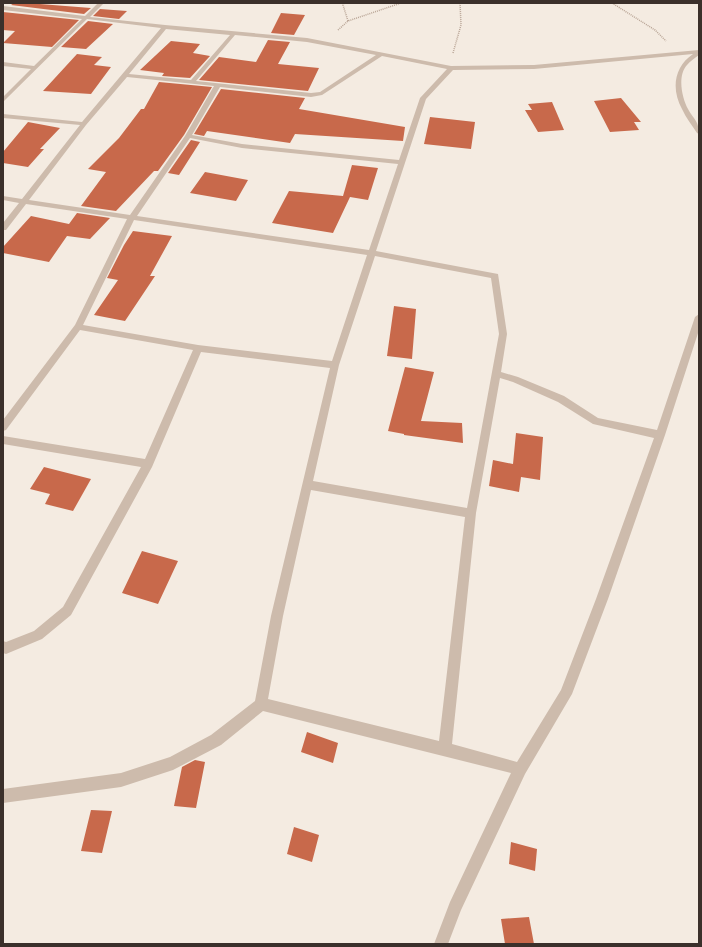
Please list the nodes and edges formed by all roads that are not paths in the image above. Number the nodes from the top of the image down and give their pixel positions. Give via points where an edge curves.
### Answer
1 (102, 3) edge
2 (3, 8) edge
3 (86, 18) junction
4 (165, 27) junction
5 (234, 33) junction
6 (699, 52) edge
7 (381, 54) junction
8 (3, 64) edge
9 (34, 68) junction
10 (451, 68) junction
11 (126, 74) junction
12 (193, 81) junction
13 (218, 85) junction
14 (3, 100) edge
15 (3, 116) edge
16 (84, 124) junction
17 (699, 132) edge
18 (188, 136) junction
19 (401, 162) junction
20 (3, 198) edge
21 (23, 200) junction
22 (132, 217) junction
23 (3, 228) edge
24 (373, 253) junction
25 (699, 317) edge
26 (78, 327) junction
27 (198, 348) junction
28 (335, 365) junction
29 (496, 374) junction
30 (3, 427) edge
31 (660, 435) junction
32 (3, 440) edge
33 (148, 464) junction
34 (308, 485) junction
35 (472, 514) junction
36 (3, 647) edge
37 (262, 704) junction
38 (445, 749) junction
39 (520, 769) junction
40 (3, 796) edge
41 (441, 944) edge

1 - 3 street
2 - 3 street
3 - 4 street
3 - 9 street
4 - 5 street
4 - 11 street
5 - 7 street via 307,40
5 - 12 street
6 - 10 street via 534,68
6 - 17 street via 681,69 679,92 685,109
7 - 10 street
7 - 13 street via 322,93 311,95
8 - 9 street
9 - 14 street
10 - 19 street via 423,98
11 - 12 street
11 - 16 street
12 - 13 street
13 - 18 street
15 - 16 street
16 - 21 street
18 - 19 street via 242,146
18 - 22 street
19 - 24 street
20 - 21 street
21 - 22 street
21 - 23 street
22 - 24 street
22 - 26 street
24 - 28 street
24 - 29 street via 495,276 503,334
25 - 31 street
26 - 27 street
26 - 30 street
27 - 28 street
27 - 33 street
28 - 34 street
29 - 31 street via 561,399 596,421
29 - 35 street
31 - 39 street via 566,694
32 - 33 street
33 - 36 street via 67,612 38,635
34 - 35 street
34 - 37 street via 277,616
35 - 38 street
37 - 38 street
37 - 40 street via 216,740 173,763 121,780
38 - 39 street
39 - 41 street via 455,908

